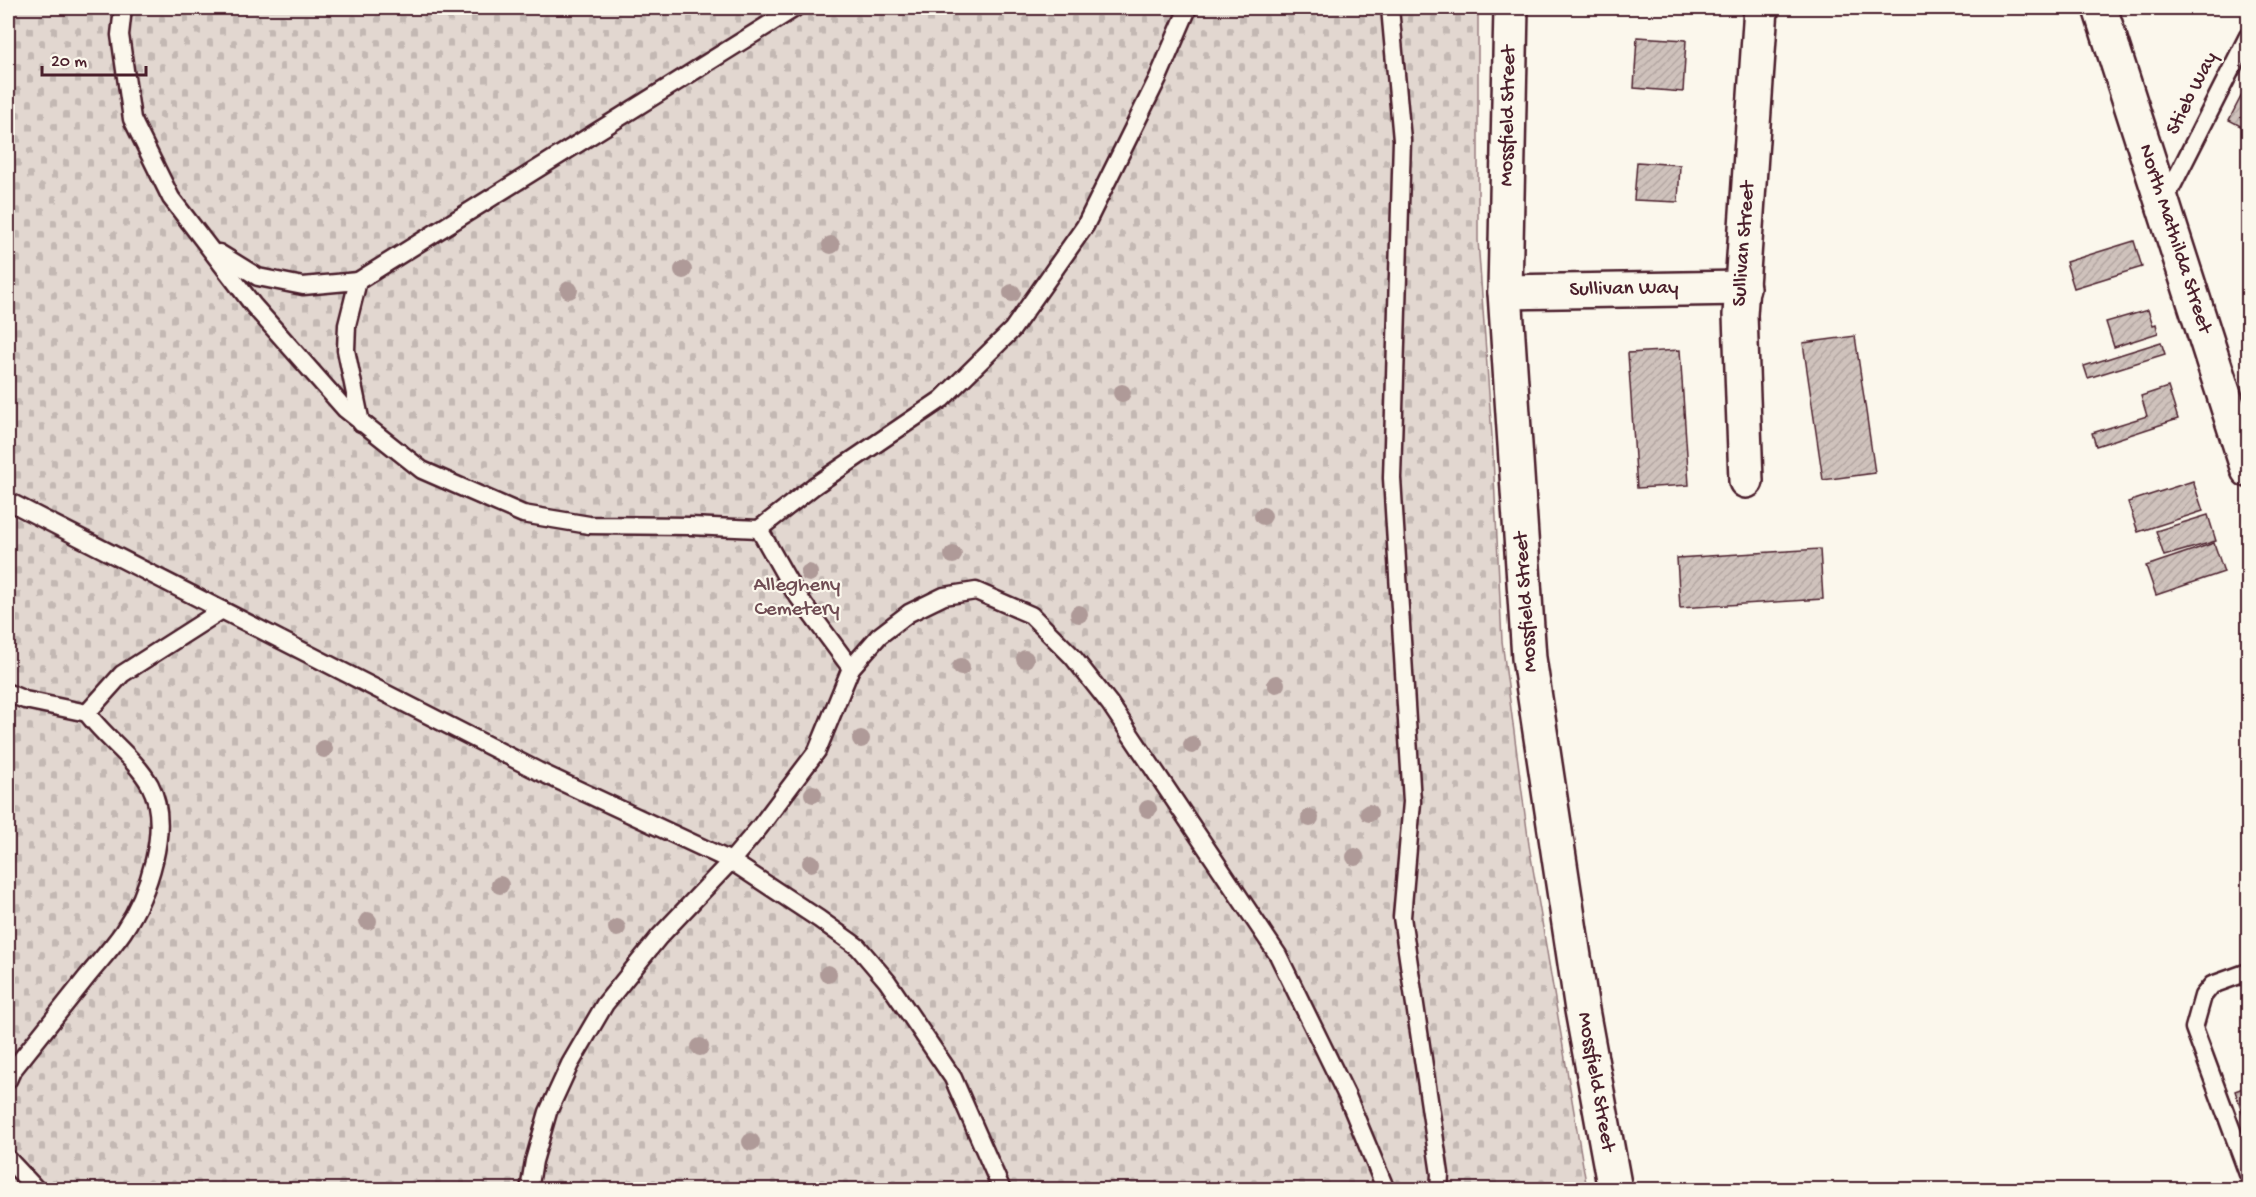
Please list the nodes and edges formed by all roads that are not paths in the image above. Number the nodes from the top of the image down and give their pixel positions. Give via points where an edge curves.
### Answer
1 (123, 8) edge
2 (795, 8) edge
3 (1188, 8) edge
4 (1390, 8) edge
5 (1511, 8) edge
6 (1761, 8) edge
7 (2100, 8) edge
8 (2248, 36) edge
9 (2162, 205) junction
10 (211, 248) junction
11 (358, 281) junction
12 (1743, 288) junction
13 (1505, 292) junction
14 (361, 423) junction
15 (2248, 470) edge
16 (1746, 481) dead end
17 (8, 501) edge
18 (759, 529) junction
19 (222, 610) junction
20 (852, 668) junction
21 (8, 693) edge
22 (87, 713) junction
23 (732, 861) junction
24 (2248, 972) edge
25 (8, 1080) edge
26 (8, 1159) edge
27 (2248, 1174) edge
28 (37, 1190) edge
29 (529, 1190) edge
30 (1002, 1190) edge
31 (1386, 1190) edge
32 (1439, 1190) edge
33 (1615, 1190) edge

1 - 10 lane via 120,34 132,119 171,198
2 - 11 lane
3 - 18 lane via 1085,226 1012,330 942,399 814,486
4 - 32 lane via 1402,140 1392,478 1412,801 1402,917 1440,1174
5 - 13 street, Mossfield Street
6 - 12 street, Sullivan Street
7 - 9 street, North Mathilda Street
8 - 9 lane, Stieb Way
9 - 15 street, North Mathilda Street
10 - 11 lane via 258,277 303,286
10 - 14 lane via 253,305
11 - 14 lane via 347,325 346,350
12 - 13 street, Sullivan Way
12 - 16 street, Sullivan Street via 1740,315
13 - 33 street, Mossfield Street via 1529,658 1582,1010
14 - 18 lane via 422,470 523,513 590,525
17 - 19 lane
18 - 20 lane via 794,591
19 - 22 lane via 122,674
19 - 23 lane via 538,771
20 - 23 lane via 818,751
20 - 31 lane via 879,636 909,613 944,596 976,591 1031,615 1072,656 1110,705 1278,954 1347,1095
21 - 22 lane
22 - 25 lane via 124,751 150,786 160,815 158,844 142,894 123,932
23 - 29 lane via 659,937 605,1004 548,1112
23 - 30 lane via 858,947 887,981 953,1078
24 - 27 lane via 2212,985 2203,996 2194,1028
26 - 28 lane

